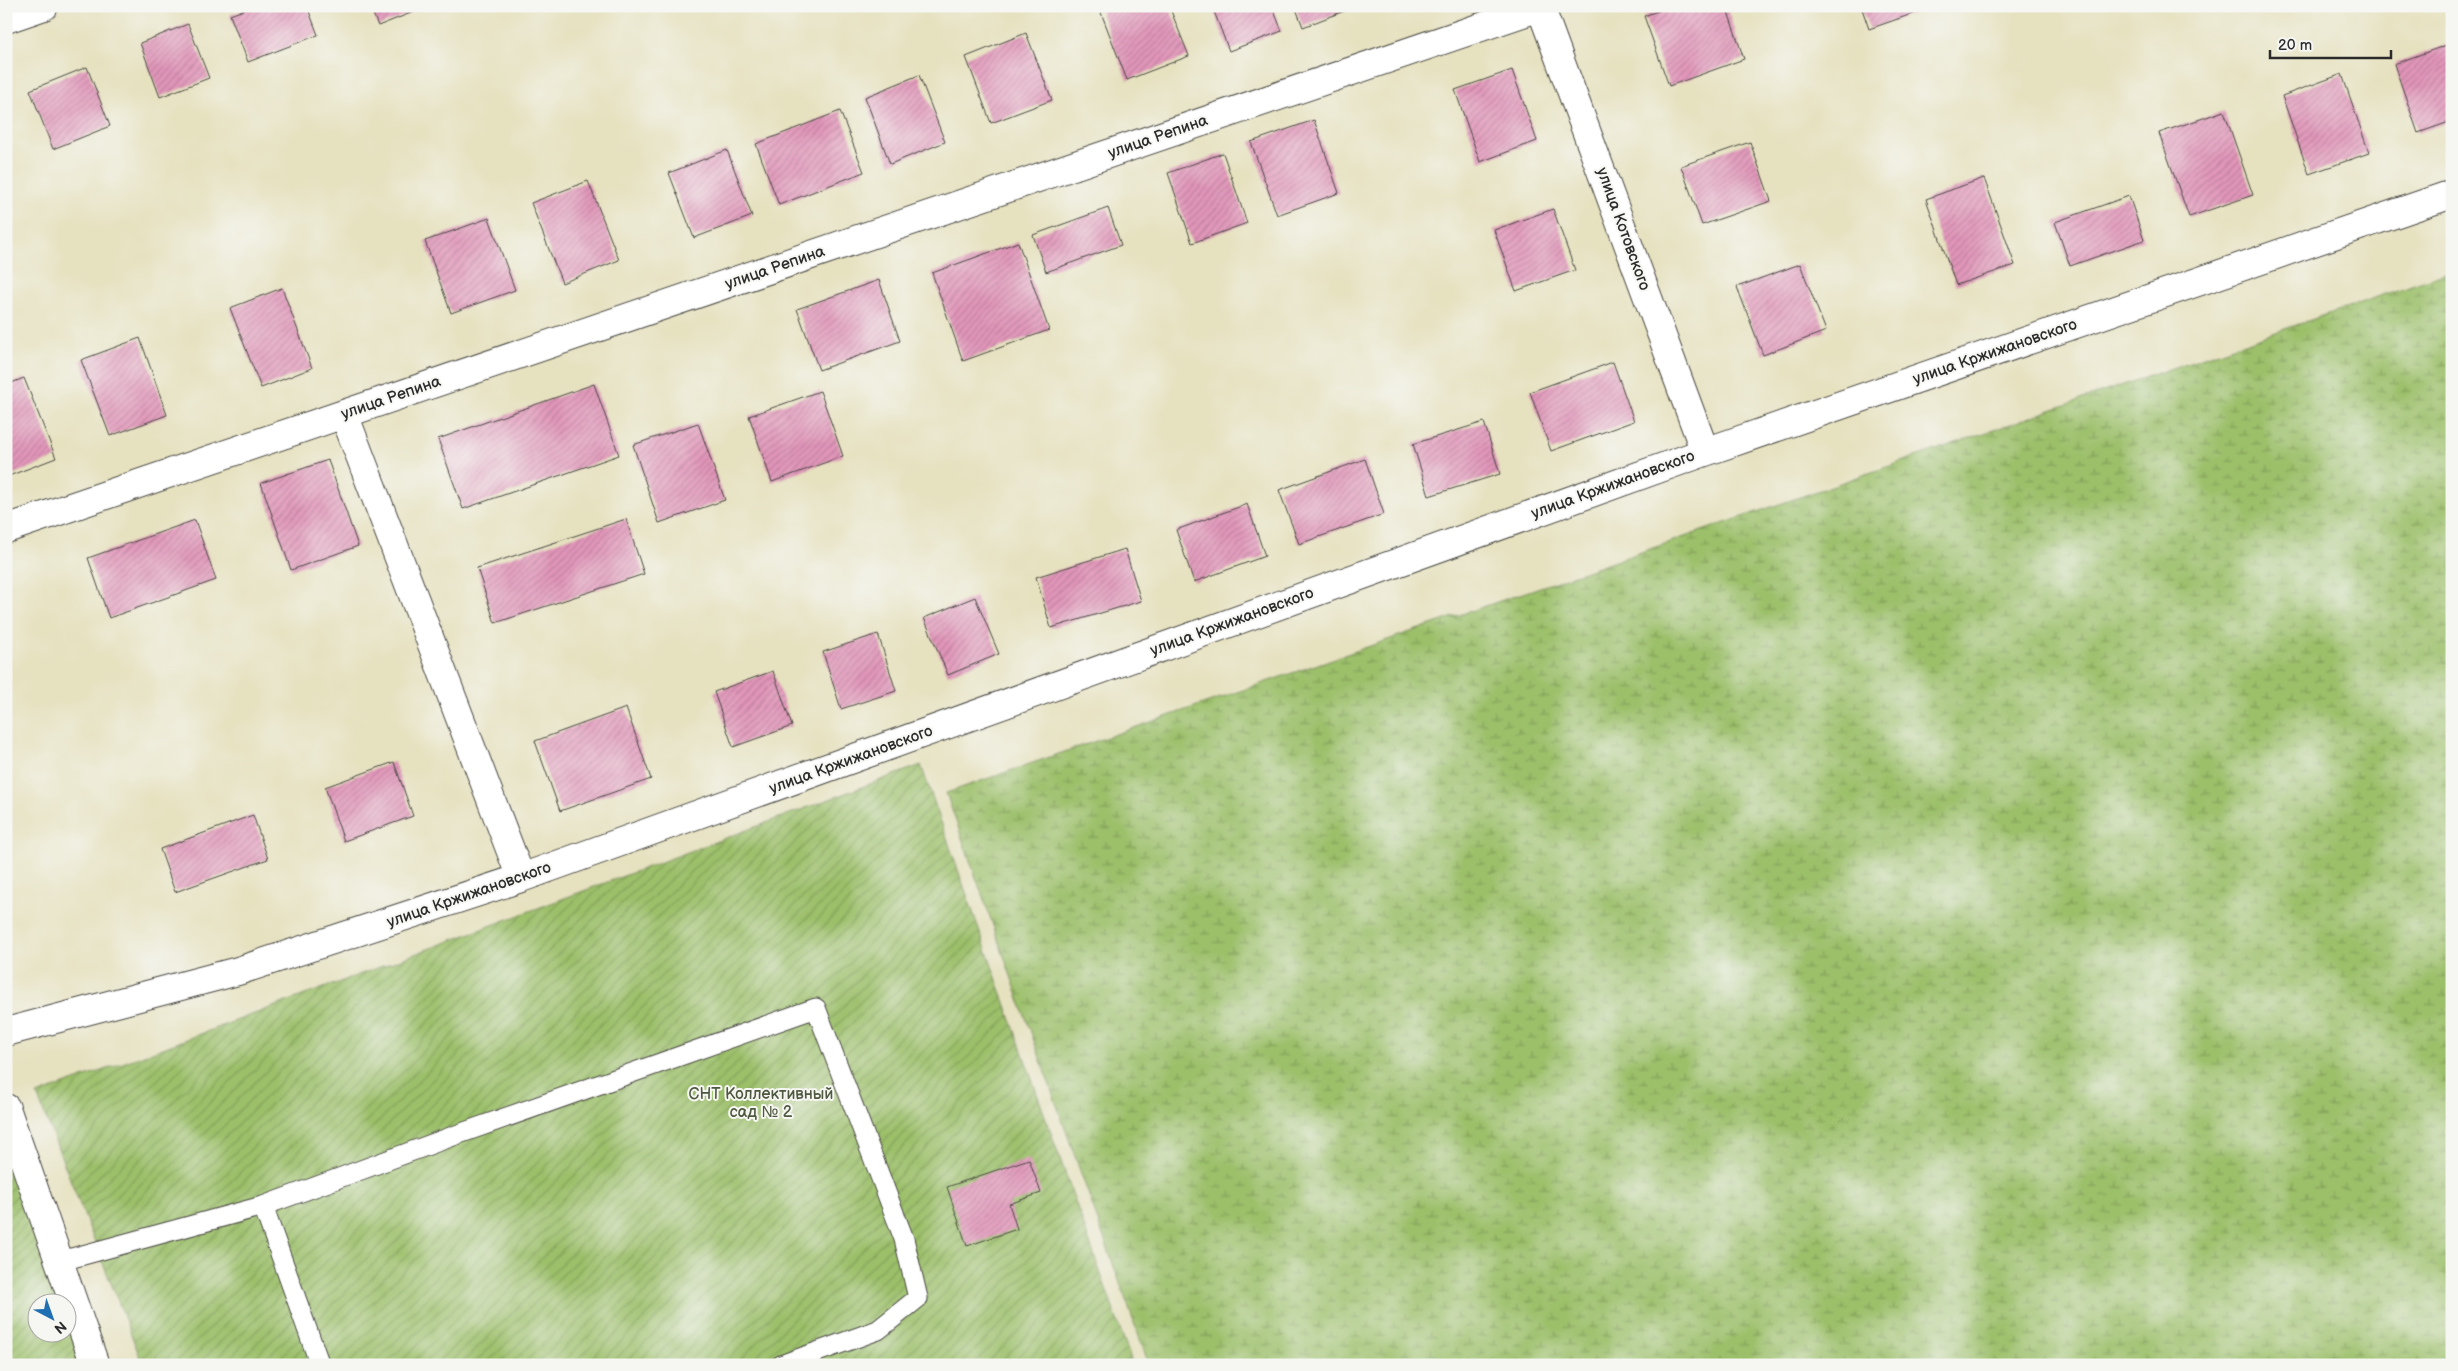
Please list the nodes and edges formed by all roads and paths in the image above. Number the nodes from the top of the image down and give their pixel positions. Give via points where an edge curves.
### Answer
1 (44, 6) edge
2 (1541, 6) edge
3 (6, 19) edge
4 (2452, 194) edge
5 (344, 414) junction
6 (1705, 452) junction
7 (6, 528) edge
8 (521, 878) junction
9 (6, 1032) edge
10 (6, 1108) edge
11 (263, 1206) junction
12 (61, 1261) junction
13 (95, 1365) edge
14 (320, 1365) edge
15 (781, 1365) edge

1 - 3 street
2 - 5 street, улица Репина
2 - 6 street, улица Котовского
4 - 6 street, улица Кржижановского
5 - 7 street, улица Репина
5 - 8 street
6 - 8 street, улица Кржижановского
8 - 9 street, улица Кржижановского via 238,971
10 - 12 street
11 - 12 lane
11 - 14 lane
11 - 15 lane via 816,1008 904,1239 918,1298 878,1330
12 - 13 street

